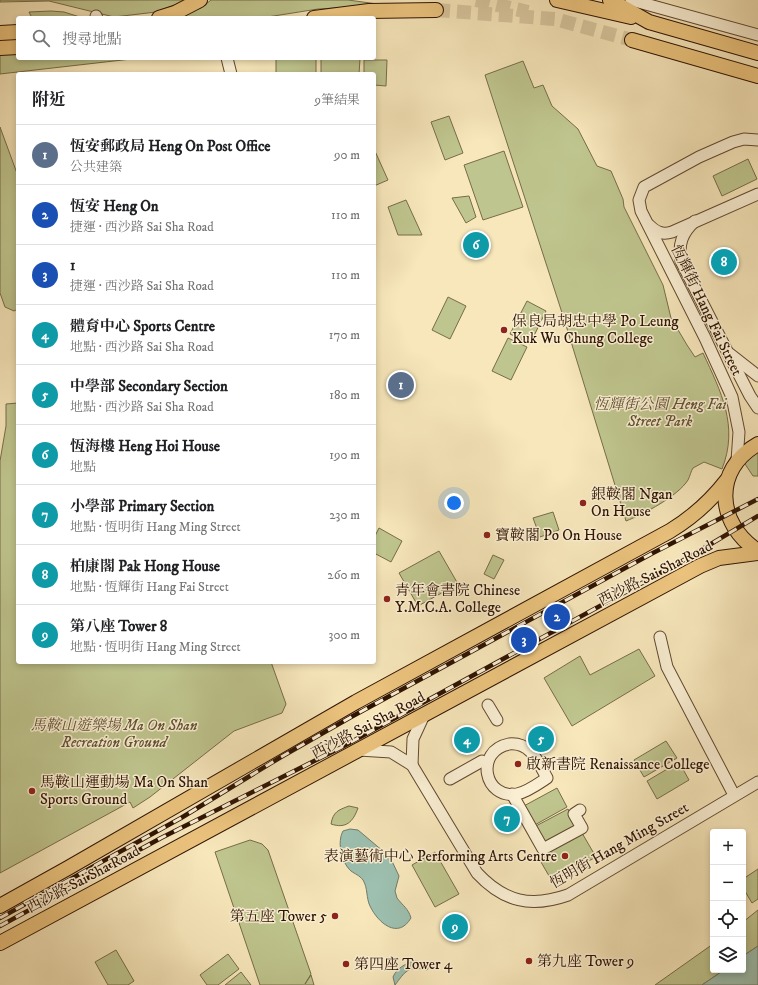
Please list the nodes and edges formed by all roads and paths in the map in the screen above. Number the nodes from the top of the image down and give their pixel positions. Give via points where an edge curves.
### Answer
1 (200, 0) edge
2 (558, 0) edge
3 (610, 0) edge
4 (631, 0) edge
5 (436, 10) tunnel mouth
6 (165, 16) edge
7 (330, 16) edge
8 (649, 22) junction
9 (16, 32) edge
10 (0, 33) edge
11 (758, 35) edge
12 (632, 40) tunnel mouth
13 (16, 47) edge
14 (0, 48) edge
15 (758, 54) edge
16 (227, 60) edge
17 (230, 72) edge
18 (758, 76) edge
19 (758, 140) edge
20 (758, 194) edge
21 (695, 221) junction
22 (646, 222) junction
23 (725, 350) junction
24 (758, 376) edge
25 (758, 408) edge
26 (758, 444) edge
27 (737, 461) junction
28 (727, 480) junction
29 (758, 552) edge
30 (660, 637) dead end
31 (488, 705) dead end
32 (424, 715) junction
33 (497, 720) dead end
34 (358, 750) junction
35 (482, 761) dead end
36 (412, 765) junction
37 (450, 779) dead end
38 (758, 782) edge
39 (512, 794) junction
40 (734, 795) junction
41 (580, 810) dead end
42 (0, 906) edge
43 (0, 943) edge

1 - 6 main road
2 - 8 main road
3 - 8 main road
4 - 11 street
5 - 7 main road via 369,11
8 - 15 main road
9 - 10 main road
12 - 18 main road
13 - 14 main road
16 - 17 street
19 - 22 street, 恆輝街 Hang Fai Street via 744,139 733,142 644,187 640,194 639,206
20 - 21 street
21 - 22 street, 恆輝街 Hang Fai Street via 667,234 656,231
21 - 23 street, 恆輝街 Hang Fai Street via 684,233 681,241 681,261
22 - 27 street, 恆輝街 Hang Fai Street via 732,397 740,432
23 - 24 street
23 - 25 street, 恆輝街 Hang Fai Street
26 - 27 main road
27 - 28 main road
28 - 29 main road via 725,501 734,529
28 - 42 main road, 西沙路 Sai Sha Road via 701,510 670,531 356,702
29 - 32 main road, 西沙路 Sai Sha Road via 719,558 700,566
30 - 40 street via 666,667
31 - 33 street
32 - 34 main road, 西沙路 Sai Sha Road
32 - 36 street via 413,739
34 - 36 street, 恆明街 Hang Ming Street via 391,752
34 - 43 main road, 西沙路 Sai Sha Road
35 - 37 street
36 - 40 street, 恆明街 Hang Ming Street via 477,873 488,886 502,895 535,902 568,895
38 - 40 street, 恆明街 Hang Ming Street
39 - 39 street via 495,788 487,773 487,765 494,750 514,744 527,748 533,754 547,778 522,792
39 - 41 street via 543,849 582,828 574,814

